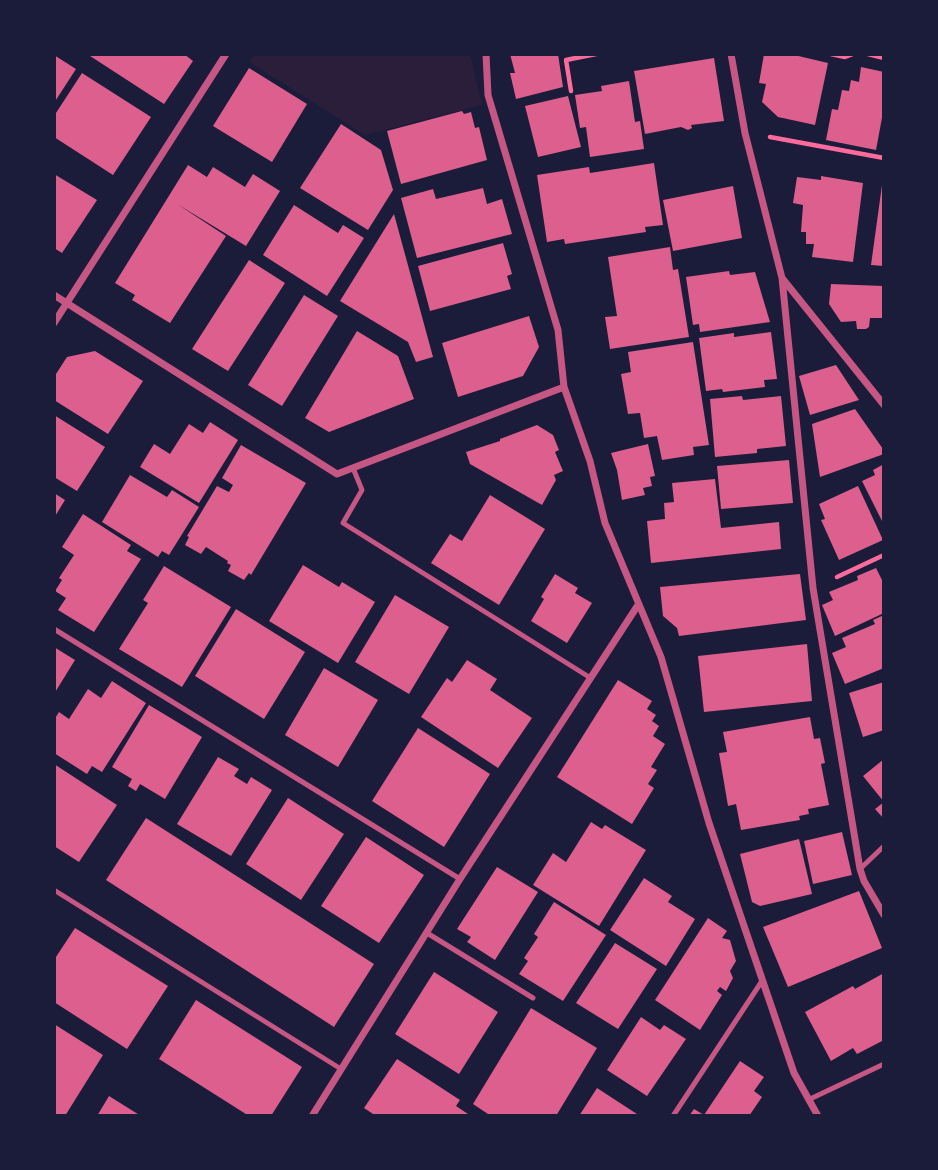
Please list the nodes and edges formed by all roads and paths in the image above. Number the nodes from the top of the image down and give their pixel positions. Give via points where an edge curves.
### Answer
1 (226, 54) edge
2 (486, 54) edge
3 (596, 54) edge
4 (731, 54) edge
5 (831, 54) edge
6 (853, 54) edge
7 (868, 54) edge
8 (884, 58) edge
9 (571, 91) dead end
10 (745, 133) junction
11 (884, 158) edge
12 (782, 278) junction
13 (54, 295) edge
14 (67, 303) junction
15 (54, 323) edge
16 (564, 387) junction
17 (884, 405) edge
18 (353, 468) junction
19 (884, 555) edge
20 (813, 588) junction
21 (638, 604) junction
22 (54, 629) edge
23 (589, 677) junction
24 (884, 846) edge
25 (860, 869) junction
26 (460, 879) junction
27 (54, 890) edge
28 (884, 915) edge
29 (428, 933) junction
30 (762, 981) junction
31 (533, 998) dead end
32 (884, 1064) edge
33 (341, 1069) junction
34 (808, 1100) junction
35 (312, 1116) edge
36 (673, 1116) edge
37 (818, 1116) edge

1 - 14 street
2 - 16 street via 488,95 558,330
3 - 9 path via 566,60
4 - 10 street
5 - 6 path
7 - 8 path
10 - 11 path
10 - 12 street
12 - 17 street
12 - 20 street
13 - 14 street
14 - 15 street
14 - 18 street via 337,474
16 - 18 street
16 - 21 street via 590,461 605,523
18 - 23 lane via 362,490 343,523
19 - 20 path
20 - 25 street
21 - 23 street
21 - 30 street via 661,657 709,823
22 - 26 lane
23 - 26 street
24 - 25 lane
25 - 28 street
26 - 29 street
27 - 33 lane
29 - 31 lane
29 - 33 street
30 - 34 street
30 - 36 lane
32 - 34 lane
33 - 35 street
34 - 37 street

